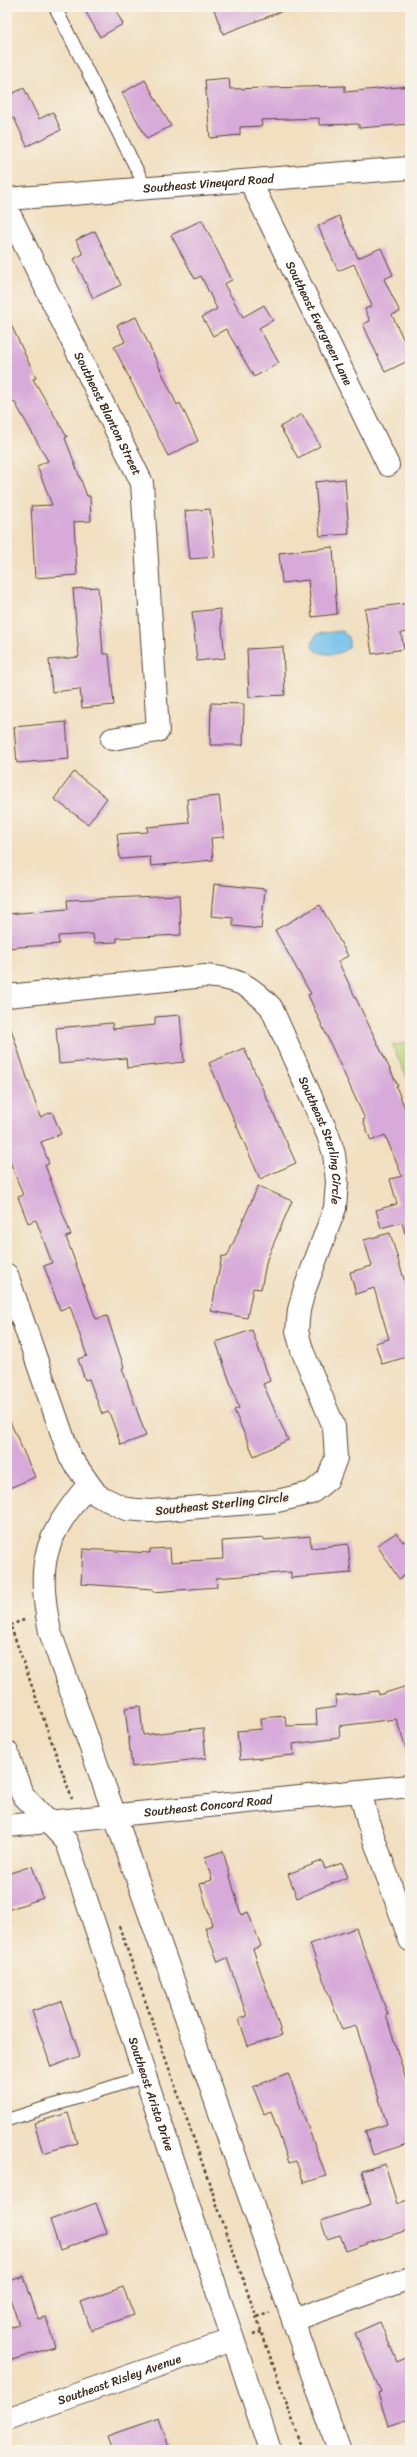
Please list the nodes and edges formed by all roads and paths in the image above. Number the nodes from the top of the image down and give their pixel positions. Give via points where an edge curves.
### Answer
1 (55, 7) edge
2 (410, 168) edge
3 (250, 181) junction
4 (146, 188) junction
5 (7, 199) edge
6 (7, 209) edge
7 (388, 464) dead end
8 (112, 739) dead end
9 (7, 996) edge
10 (7, 1275) edge
11 (88, 1485) junction
12 (7, 1616) edge
13 (7, 1752) edge
14 (410, 1786) edge
15 (360, 1791) junction
16 (73, 1804) dead end
17 (115, 1814) junction
18 (47, 1822) junction
19 (7, 1826) edge
20 (118, 1922) dead end
21 (410, 1940) edge
22 (144, 2077) junction
23 (7, 2120) edge
24 (410, 2278) edge
25 (294, 2320) junction
26 (232, 2340) junction
27 (7, 2419) edge
28 (270, 2450) edge
29 (303, 2450) edge
30 (339, 2450) edge

1 - 4 lane
2 - 3 street, Southeast Vineyard Road
3 - 4 street, Southeast Vineyard Road
3 - 7 street, Southeast Evergreen Lane
4 - 5 street, Southeast Vineyard Road
6 - 8 street, Southeast Blanton Street via 142,483 158,731
9 - 11 street, Southeast Sterling Circle via 205,976 227,977 244,983 271,1007 334,1154 337,1182 335,1208 304,1291 297,1331 302,1350 334,1427 336,1458 328,1479 310,1493 277,1501 150,1511 126,1509 111,1503 97,1495
10 - 11 street, Southeast Sterling Circle via 70,1457
11 - 17 street via 63,1515 49,1542 43,1578 50,1632
12 - 16 path
13 - 18 street, Southeast Arista Drive via 22,1794
14 - 15 street, Southeast Concord Road
15 - 17 street, Southeast Concord Road
15 - 21 street via 368,1822
17 - 18 street, Southeast Concord Road
17 - 25 street
18 - 19 street, Southeast Concord Road
18 - 22 street, Southeast Arista Drive via 67,1842
20 - 29 path
22 - 23 lane
22 - 26 street, Southeast Arista Drive
24 - 25 street
25 - 30 street
26 - 27 street, Southeast Risley Avenue
26 - 28 street, Southeast Arista Drive

